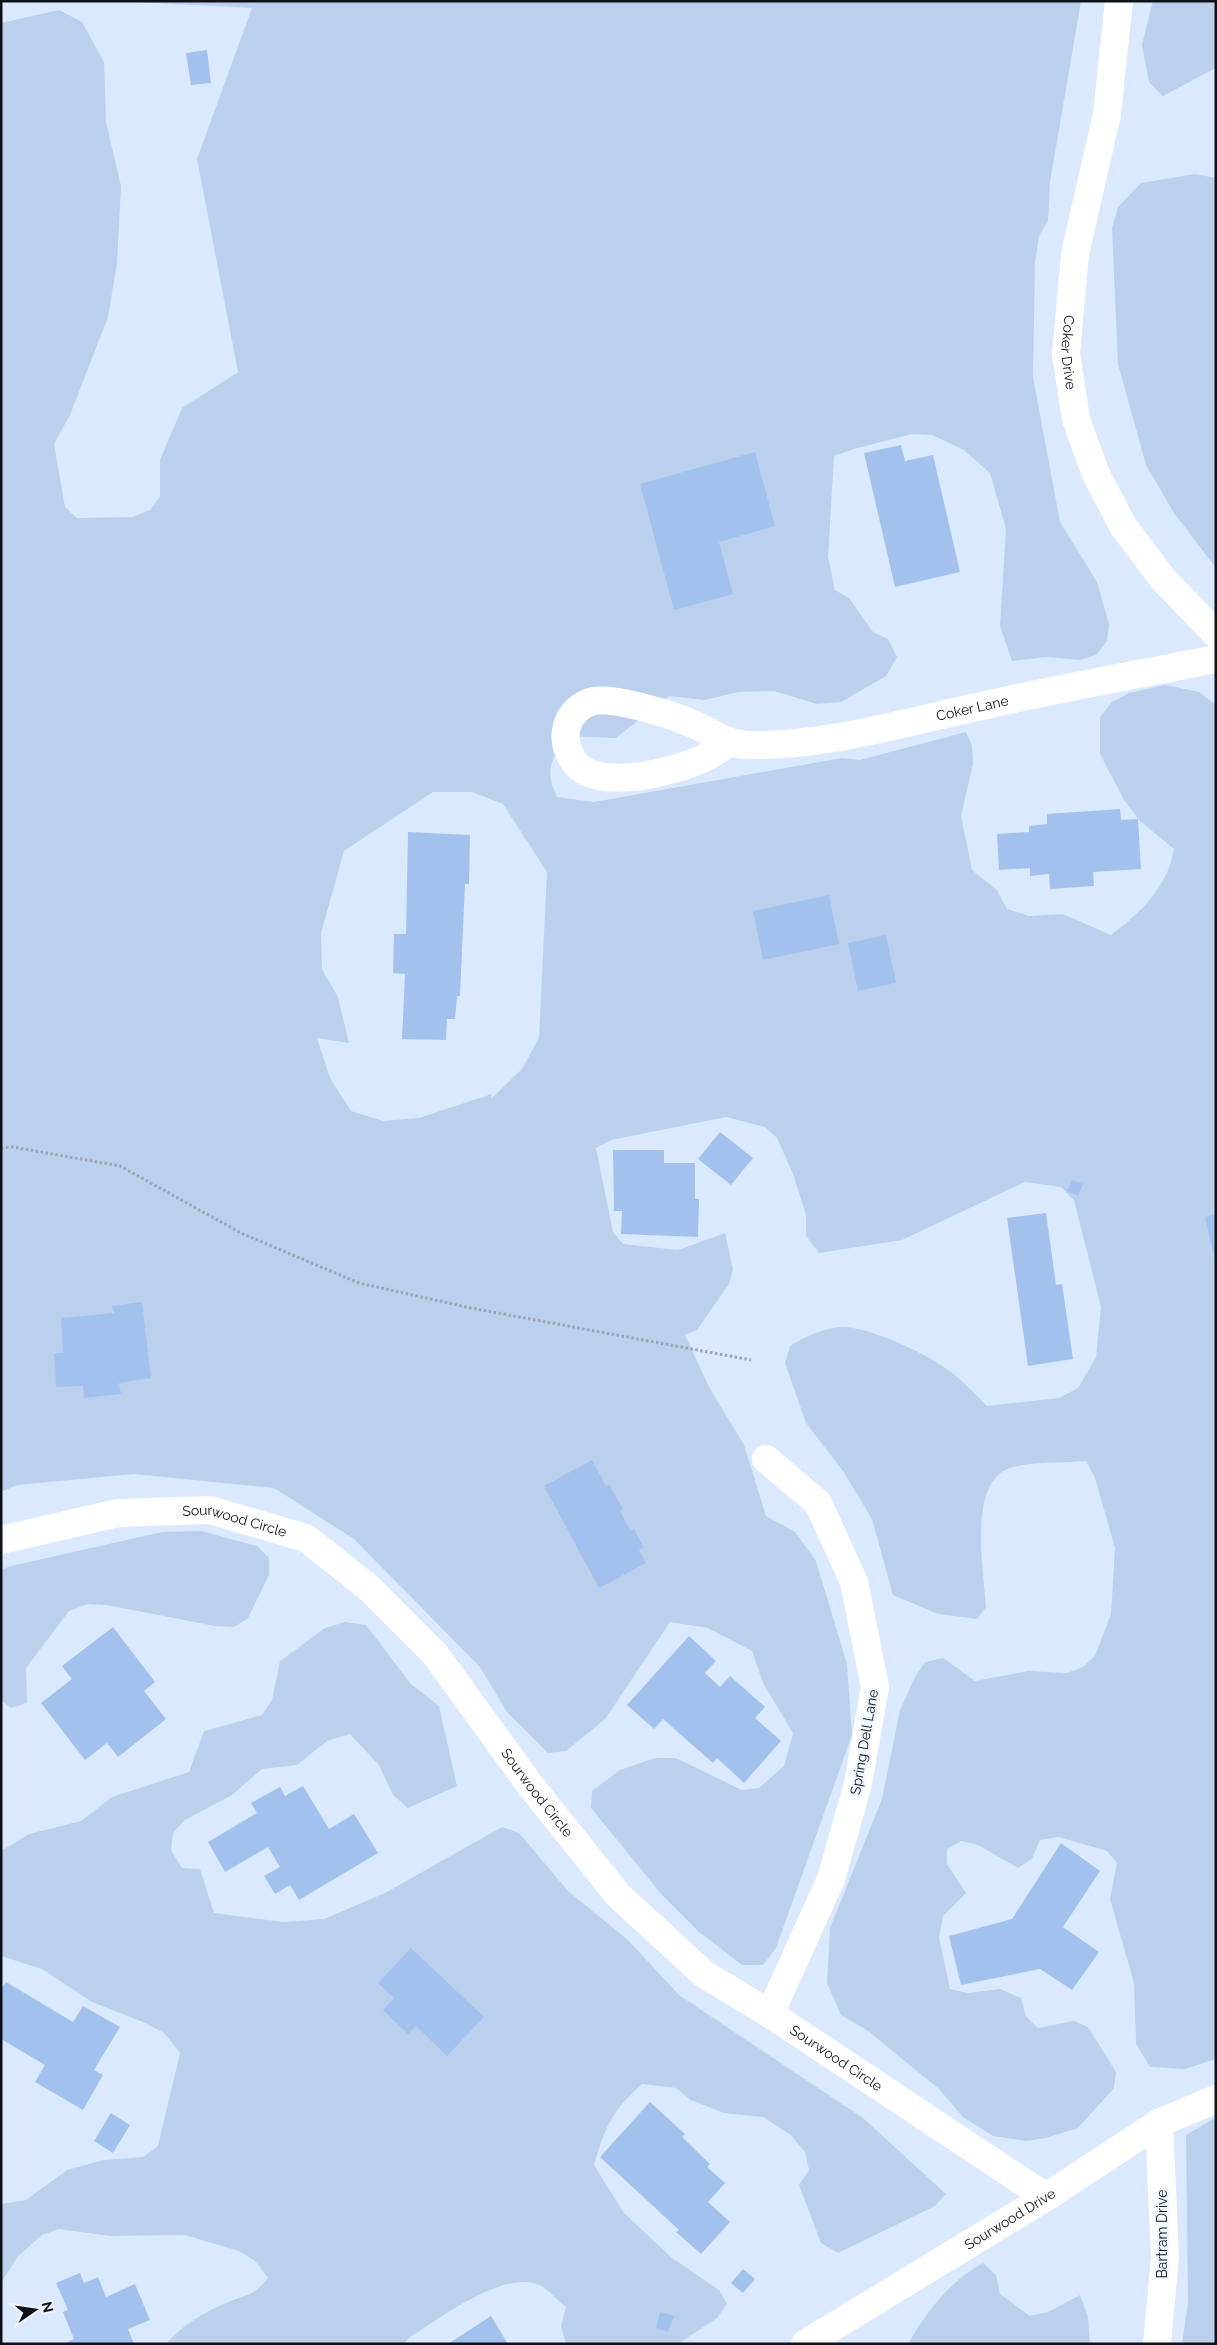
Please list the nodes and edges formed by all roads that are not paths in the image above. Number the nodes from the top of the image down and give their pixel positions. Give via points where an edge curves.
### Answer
1 (1119, 1) edge
2 (1216, 634) edge
3 (1216, 659) edge
4 (729, 743) junction
5 (766, 1459) dead end
6 (1, 1540) edge
7 (770, 2014) junction
8 (1216, 2099) edge
9 (1159, 2124) junction
10 (1046, 2197) junction
11 (805, 2344) edge
12 (1157, 2344) edge

1 - 2 street, Coker Drive via 1107,114 1075,254 1066,354 1076,419 1095,472 1122,526 1163,579
3 - 4 street, Coker Lane via 827,739 750,745
4 - 4 street, Coker Lane via 692,723 610,700 592,702 575,711 567,724 565,745 574,763 592,776 613,778 672,769 702,759
5 - 7 street, Spring Dell Lane via 818,1503 854,1582 876,1687 858,1784 831,1880
6 - 7 street, Sourwood Circle via 118,1514 210,1510 306,1538 369,1588 435,1654 530,1784 618,1895 704,1974
7 - 10 street, Sourwood Circle
8 - 9 street, Sourwood Drive
9 - 10 street, Sourwood Drive
9 - 12 street, Bartram Drive via 1165,2256
10 - 11 street, Sourwood Drive

